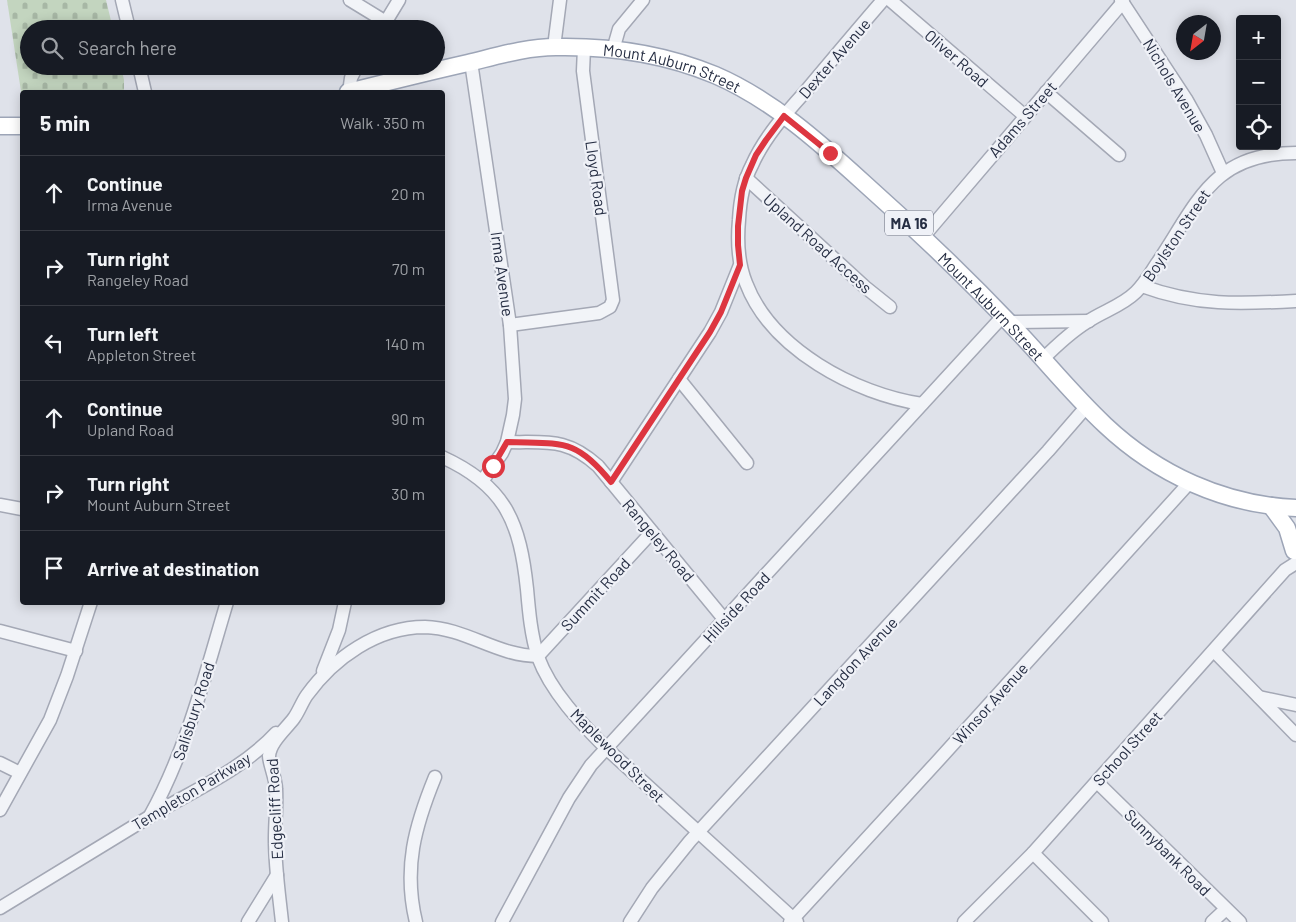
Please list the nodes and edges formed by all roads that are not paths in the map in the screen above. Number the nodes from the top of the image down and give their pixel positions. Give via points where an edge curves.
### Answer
1 (122, 0) edge
2 (128, 0) edge
3 (350, 0) edge
4 (399, 0) edge
5 (560, 0) edge
6 (643, 0) edge
7 (883, 0) edge
8 (890, 0) edge
9 (1122, 1) edge
10 (127, 20) edge
11 (128, 20) edge
12 (377, 20) edge
13 (387, 20) edge
14 (554, 47) junction
15 (584, 48) junction
16 (613, 50) junction
17 (471, 62) junction
18 (445, 68) edge
19 (141, 75) edge
20 (353, 75) edge
21 (411, 75) edge
22 (418, 75) edge
23 (414, 76) junction
24 (145, 90) edge
25 (348, 90) edge
26 (356, 90) edge
27 (1046, 92) junction
28 (784, 116) junction
29 (1025, 116) junction
30 (0, 126) edge
31 (20, 126) edge
32 (1296, 153) edge
33 (1119, 155) dead end
34 (1223, 173) junction
35 (746, 178) junction
36 (922, 237) junction
37 (740, 265) junction
38 (1142, 286) junction
39 (1296, 301) edge
40 (890, 307) dead end
41 (1006, 319) junction
42 (1089, 320) junction
43 (510, 325) junction
44 (1043, 359) junction
45 (679, 378) junction
46 (922, 404) junction
47 (1087, 406) junction
48 (507, 442) junction
49 (445, 458) edge
50 (747, 463) dead end
51 (483, 480) junction
52 (611, 482) junction
53 (1190, 482) junction
54 (0, 505) edge
55 (1271, 506) junction
56 (1296, 508) edge
57 (20, 509) edge
58 (652, 532) junction
59 (1295, 554) edge
60 (90, 605) edge
61 (227, 605) edge
62 (345, 605) edge
63 (724, 619) junction
64 (0, 631) edge
65 (76, 651) junction
66 (1214, 651) junction
67 (538, 656) junction
68 (306, 696) junction
69 (1259, 697) junction
70 (1296, 705) edge
71 (1296, 735) edge
72 (606, 748) junction
73 (0, 763) edge
74 (20, 773) junction
75 (435, 777) dead end
76 (1097, 782) junction
77 (0, 810) edge
78 (150, 816) junction
79 (698, 832) junction
80 (1033, 853) junction
81 (277, 875) junction
82 (0, 908) edge
83 (1226, 909) junction
84 (793, 921) edge
85 (248, 922) edge
86 (282, 922) edge
87 (416, 922) edge
88 (502, 922) edge
89 (630, 922) edge
90 (964, 922) edge
91 (1102, 922) edge
92 (1212, 922) edge
93 (1240, 922) edge

1 - 10 street
2 - 11 street
3 - 12 street
4 - 13 street
5 - 14 street
6 - 16 street via 620,29
7 - 28 street, Dexter Avenue
8 - 29 street, Oliver Road
9 - 27 street, Adams Street
9 - 34 street, Nichols Avenue via 1196,116
14 - 15 main road, Mount Auburn Street / MA 16
14 - 17 main road, Mount Auburn Street / MA 16
15 - 16 main road, Mount Auburn Street / MA 16
15 - 43 street, Lloyd Road via 583,71 613,300 610,308 599,313
16 - 28 main road, Mount Auburn Street / MA 16 via 668,59 701,70 748,92
17 - 18 main road, Mount Auburn Street / MA 16
17 - 43 street, Irma Avenue
19 - 24 street
20 - 25 street
21 - 23 street
22 - 23 main road, Mount Auburn Street / MA 16
23 - 26 main road, Mount Auburn Street / MA 16
27 - 29 street, Adams Street
27 - 33 street
28 - 35 street, Dexter Avenue via 756,155
28 - 36 main road, Mount Auburn Street / MA 16 via 854,173
29 - 36 street, Adams Street
30 - 31 main road
32 - 34 street, Boylston Street via 1279,153 1249,160
34 - 38 street, Boylston Street via 1195,204
35 - 37 street, Dexter Avenue via 738,226
35 - 40 street, Upland Road Access
36 - 41 main road, Mount Auburn Street / MA 16
37 - 45 street via 717,319
37 - 46 street via 762,313 801,352 870,391
38 - 39 street via 1211,303
38 - 42 street, Boylston Street via 1121,305
41 - 42 street, Boylston Street
41 - 44 main road, Mount Auburn Street / MA 16
41 - 46 street, Hillside Road
42 - 44 street, Boylston Street
43 - 48 street, Irma Avenue via 515,399
44 - 47 main road, Mount Auburn Street / MA 16
45 - 50 street
45 - 52 street
46 - 63 street, Hillside Road
47 - 53 main road, Mount Auburn Street / MA 16 via 1103,424 1138,452
47 - 79 street, Langdon Avenue
48 - 51 street, Irma Avenue
48 - 52 street, Rangeley Road via 568,446 589,458
49 - 51 street, Maplewood Street
51 - 67 street, Maplewood Street via 503,505 518,538 524,558 533,640
52 - 58 street, Rangeley Road
53 - 55 main road, Mount Auburn Street / MA 16 via 1223,495
53 - 84 street, Winsor Avenue
54 - 57 street
55 - 56 main road, Mount Auburn Street / MA 16
55 - 59 main road via 1287,528
58 - 63 street, Rangeley Road
58 - 67 street, Summit Road
59 - 66 street, School Street via 1289,558 1285,570
60 - 65 street
61 - 78 street, Salisbury Road via 187,734
62 - 68 street, Templeton Parkway via 333,648
63 - 72 street, Hillside Road
64 - 65 street
65 - 74 street via 50,720
66 - 69 street
66 - 76 street, School Street
67 - 68 street, Edgecliff Road via 515,654 441,629 407,629 378,638 347,654
67 - 72 street, Maplewood Street via 564,701
68 - 78 street, Templeton Parkway via 256,751 221,776
68 - 81 street, Edgecliff Road via 273,745 269,757 276,788
69 - 70 street
69 - 71 street
72 - 79 street, Maplewood Street
72 - 88 street, Hillside Road via 569,798
73 - 74 street
74 - 77 street
75 - 87 street via 417,825 411,856
76 - 80 street, School Street
76 - 83 street, Sunnybank Road
78 - 82 street, Templeton Parkway
79 - 84 street, Maplewood Street
79 - 89 street, Langdon Avenue via 652,888
80 - 90 street, School Street
80 - 91 street
81 - 85 street
81 - 86 street, Edgecliff Road
83 - 92 street
83 - 93 street, Sunnybank Road

